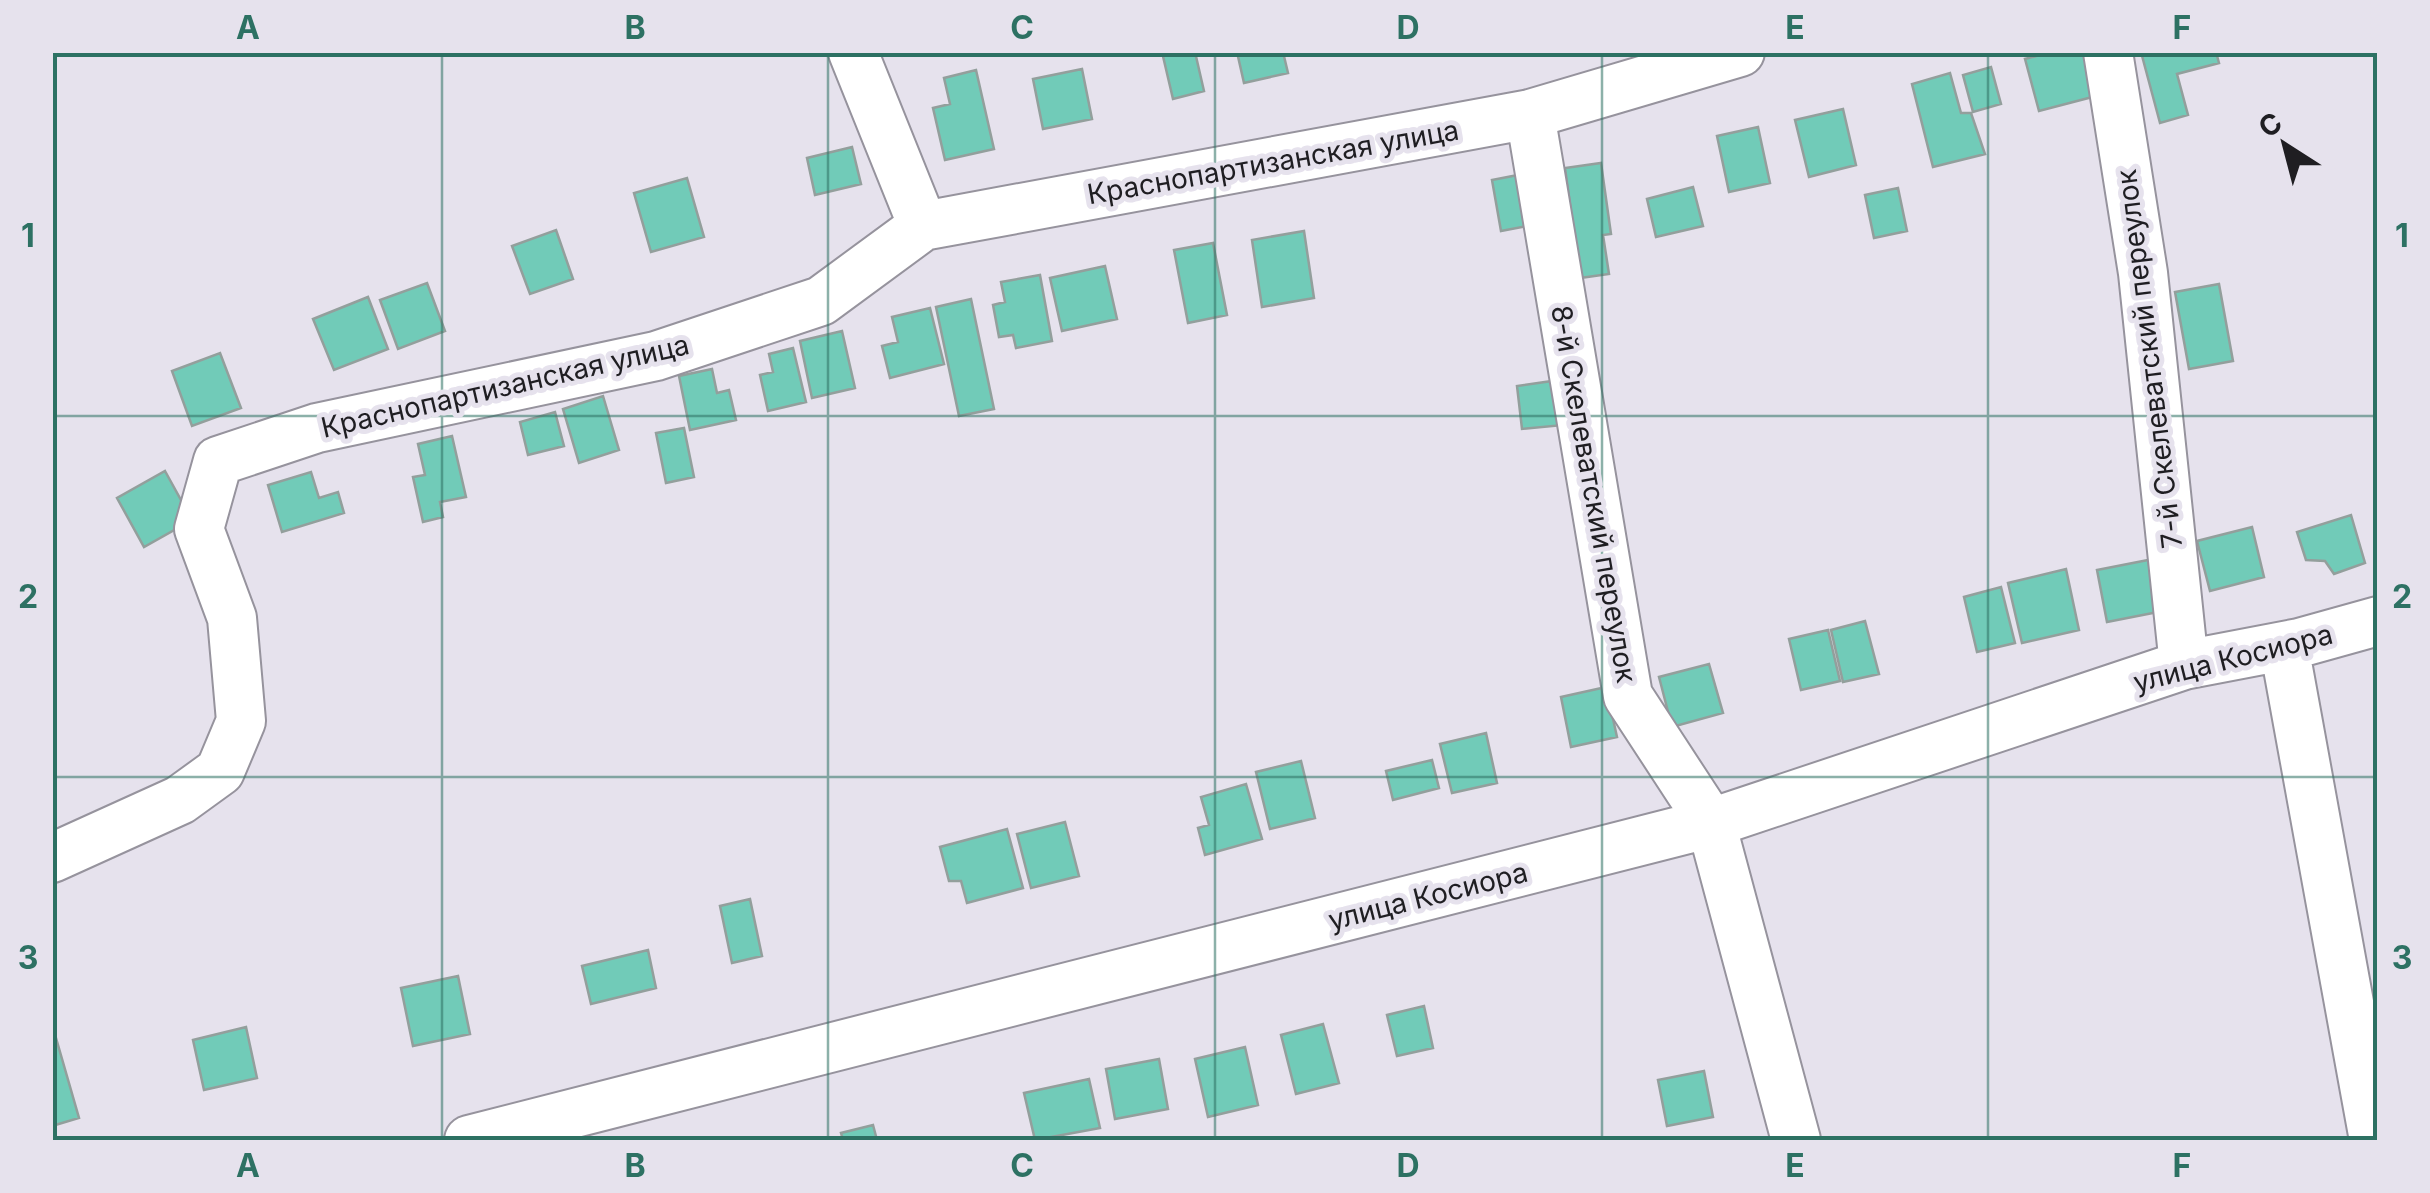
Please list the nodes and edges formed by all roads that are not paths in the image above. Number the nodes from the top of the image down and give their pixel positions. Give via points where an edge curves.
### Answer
1 (853, 52) edge
2 (1740, 52) edge
3 (2108, 52) edge
4 (1530, 114) junction
5 (923, 226) junction
6 (2378, 621) edge
7 (2284, 646) junction
8 (2184, 665) junction
9 (1711, 823) junction
10 (52, 858) edge
11 (470, 1140) edge
12 (1796, 1140) edge
13 (2374, 1140) edge

1 - 5 street
2 - 4 street, Краснопартизанская улица
3 - 8 street, 7-й Скелеватский переулок via 2142,273
4 - 5 street, Краснопартизанская улица
4 - 9 street, 8-й Скелеватский переулок via 1628,696
5 - 10 street, Краснопартизанская улица via 821,302 656,356 317,428 218,462 198,529 232,618 241,721 220,771 180,800
6 - 7 street, улица Косиора
7 - 8 street, улица Косиора
7 - 13 street
8 - 9 street, улица Косиора
9 - 11 street, улица Косиора
9 - 12 street, 8-й Скелеватский переулок

